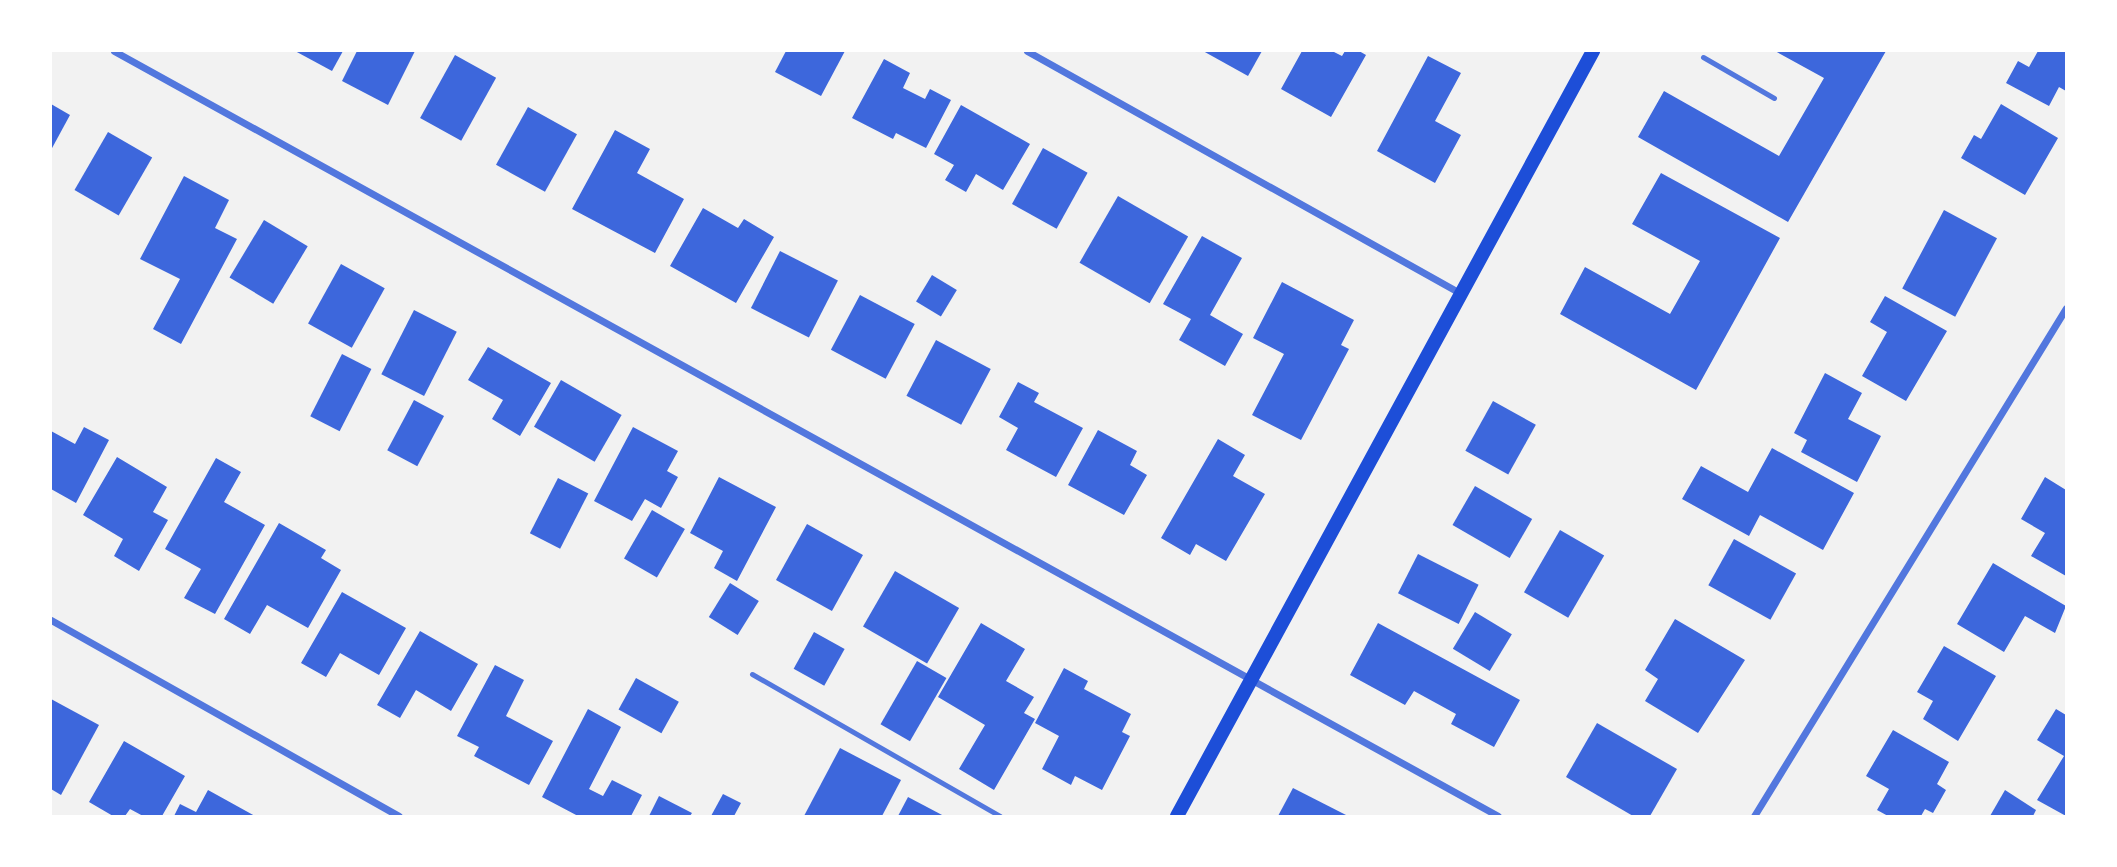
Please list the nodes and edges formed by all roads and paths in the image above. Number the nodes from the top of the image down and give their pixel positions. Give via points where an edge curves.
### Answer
1 (114, 51) edge
2 (1027, 51) edge
3 (1592, 51) edge
4 (1703, 57) dead end
5 (1774, 97) dead end
6 (1461, 294) junction
7 (2066, 308) edge
8 (51, 620) edge
9 (752, 674) dead end
10 (1252, 681) junction
11 (399, 816) edge
12 (1000, 816) edge
13 (1177, 816) edge
14 (1498, 816) edge
15 (1754, 816) edge

1 - 10 street
2 - 6 street
3 - 6 main road
4 - 5 lane
6 - 10 main road
7 - 15 street
8 - 11 street
9 - 12 lane
10 - 13 main road
10 - 14 street

